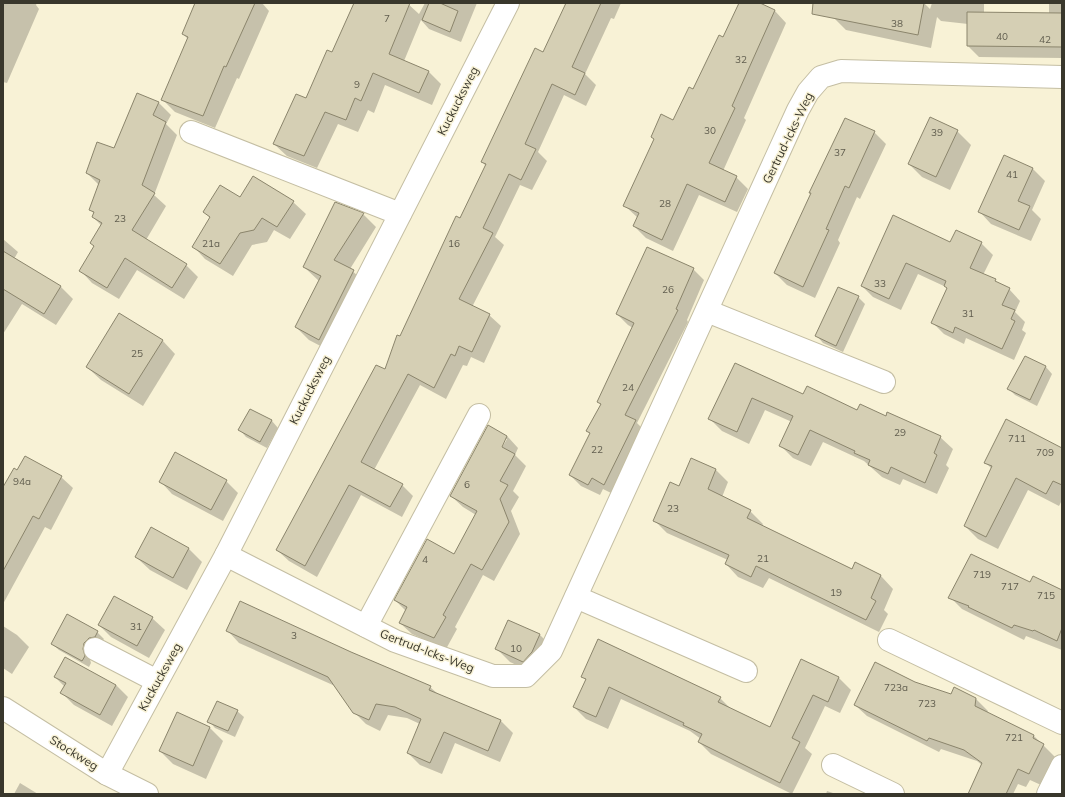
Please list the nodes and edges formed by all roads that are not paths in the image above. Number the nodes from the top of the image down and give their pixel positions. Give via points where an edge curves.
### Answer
1 (508, 3) edge
2 (1062, 77) edge
3 (191, 132) dead end
4 (400, 214) junction
5 (707, 311) junction
6 (884, 382) dead end
7 (479, 415) dead end
8 (226, 555) junction
9 (576, 597) junction
10 (366, 626) junction
11 (889, 640) dead end
12 (95, 649) dead end
13 (746, 671) dead end
14 (157, 681) junction
15 (3, 708) edge
16 (1062, 723) edge
17 (833, 765) dead end
18 (1062, 766) edge
19 (107, 774) junction
20 (147, 794) edge
21 (893, 794) edge
22 (1048, 794) edge

1 - 4 street, Kuckucksweg
2 - 5 street, Gertrud-Icks-Weg via 841,71 821,77 808,92 798,110
3 - 4 street
4 - 8 street, Kuckucksweg
5 - 6 street
5 - 9 street, Gertrud-Icks-Weg
7 - 10 street
8 - 10 street, Gertrud-Icks-Weg
8 - 14 street, Kuckucksweg
9 - 10 street, Gertrud-Icks-Weg via 551,651 526,676 492,676 395,641
9 - 13 street
11 - 16 street
12 - 14 street
14 - 19 street, Kuckucksweg
15 - 19 street, Stockweg
17 - 21 street
18 - 22 street
19 - 20 street, Stockweg

